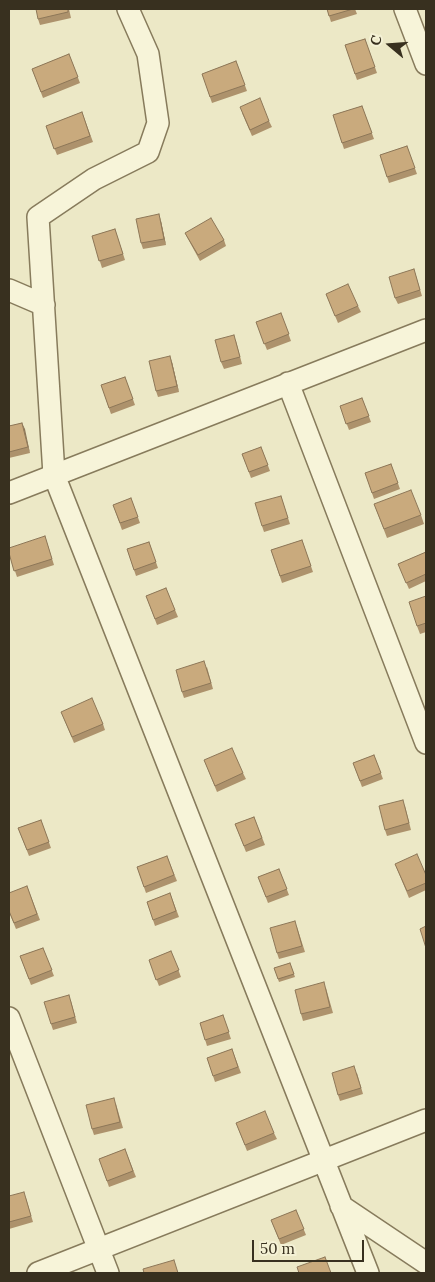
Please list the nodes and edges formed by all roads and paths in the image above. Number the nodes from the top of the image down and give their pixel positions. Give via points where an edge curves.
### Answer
1 (128, 9) edge
2 (405, 9) edge
3 (426, 64) edge
4 (9, 290) edge
5 (44, 305) junction
6 (426, 330) edge
7 (288, 384) junction
8 (54, 475) junction
9 (9, 492) edge
10 (426, 743) edge
11 (9, 1018) edge
12 (426, 1120) edge
13 (324, 1160) junction
14 (341, 1206) junction
15 (98, 1250) junction
16 (426, 1263) edge
17 (38, 1273) edge
18 (108, 1273) edge
19 (368, 1273) edge

1 - 5 street via 148,54 158,123 148,152 94,180 38,217
2 - 3 street
4 - 5 street
5 - 8 street
6 - 7 street
7 - 8 street
7 - 10 street
8 - 9 street
8 - 13 street
11 - 15 street
12 - 13 street
13 - 14 street
13 - 15 street
14 - 16 street
14 - 19 street
15 - 17 street
15 - 18 street

